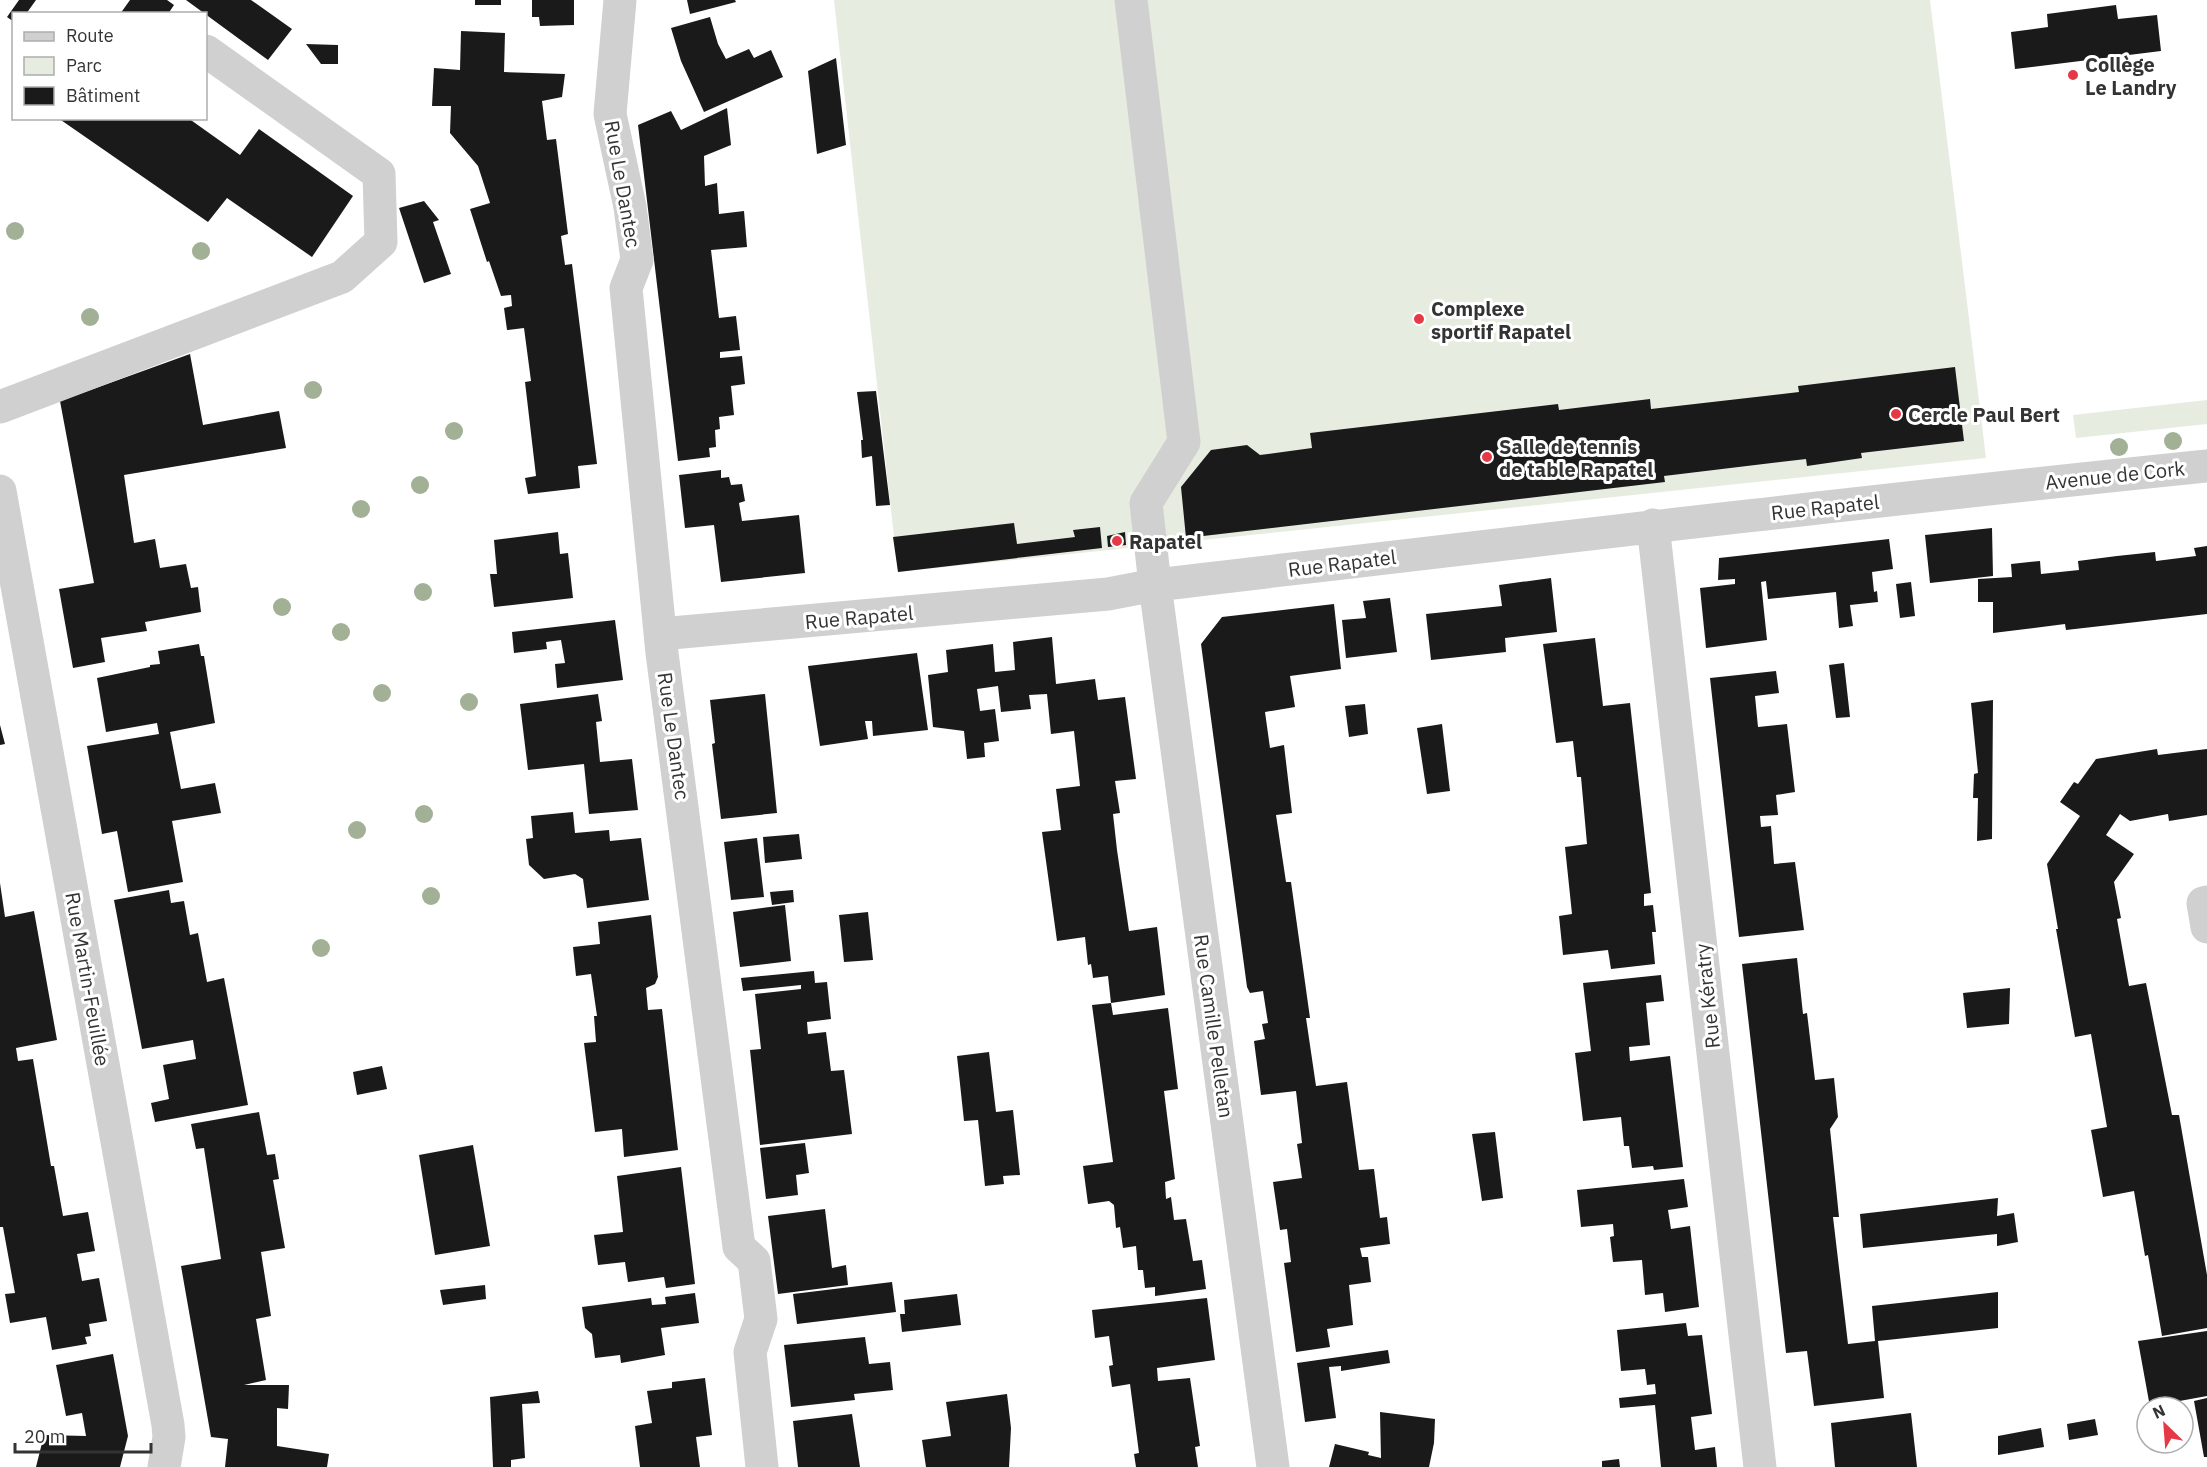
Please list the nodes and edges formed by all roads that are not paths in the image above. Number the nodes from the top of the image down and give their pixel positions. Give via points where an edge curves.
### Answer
1 (620, 0) edge
2 (1131, 0) edge
3 (207, 52) edge
4 (0, 407) edge
5 (2207, 466) edge
6 (2023, 483) joint
7 (0, 491) edge
8 (1653, 525) junction
9 (1155, 585) junction
10 (660, 634) junction
11 (2207, 902) edge
12 (2207, 927) edge
13 (164, 1467) edge
14 (762, 1467) edge
15 (1273, 1467) edge
16 (1760, 1467) edge

1 - 10 street, Rue Le Dantec via 610,114 637,260 626,288
2 - 9 street, Rue Camille Pelletan via 1184,442 1146,503
3 - 4 street via 379,174 381,242 342,277
5 - 6 street, Avenue de Cork
6 - 8 street, Rue Rapatel
7 - 13 street, Rue Martin-Feuillée via 168,1425
8 - 9 street, Rue Rapatel
8 - 16 street, Rue Kératry
9 - 10 street, Rue Rapatel via 1108,594
9 - 15 street, Rue Camille Pelletan
10 - 14 street, Rue Le Dantec via 739,1247 754,1261 761,1319 750,1352
11 - 12 street via 2203,903

